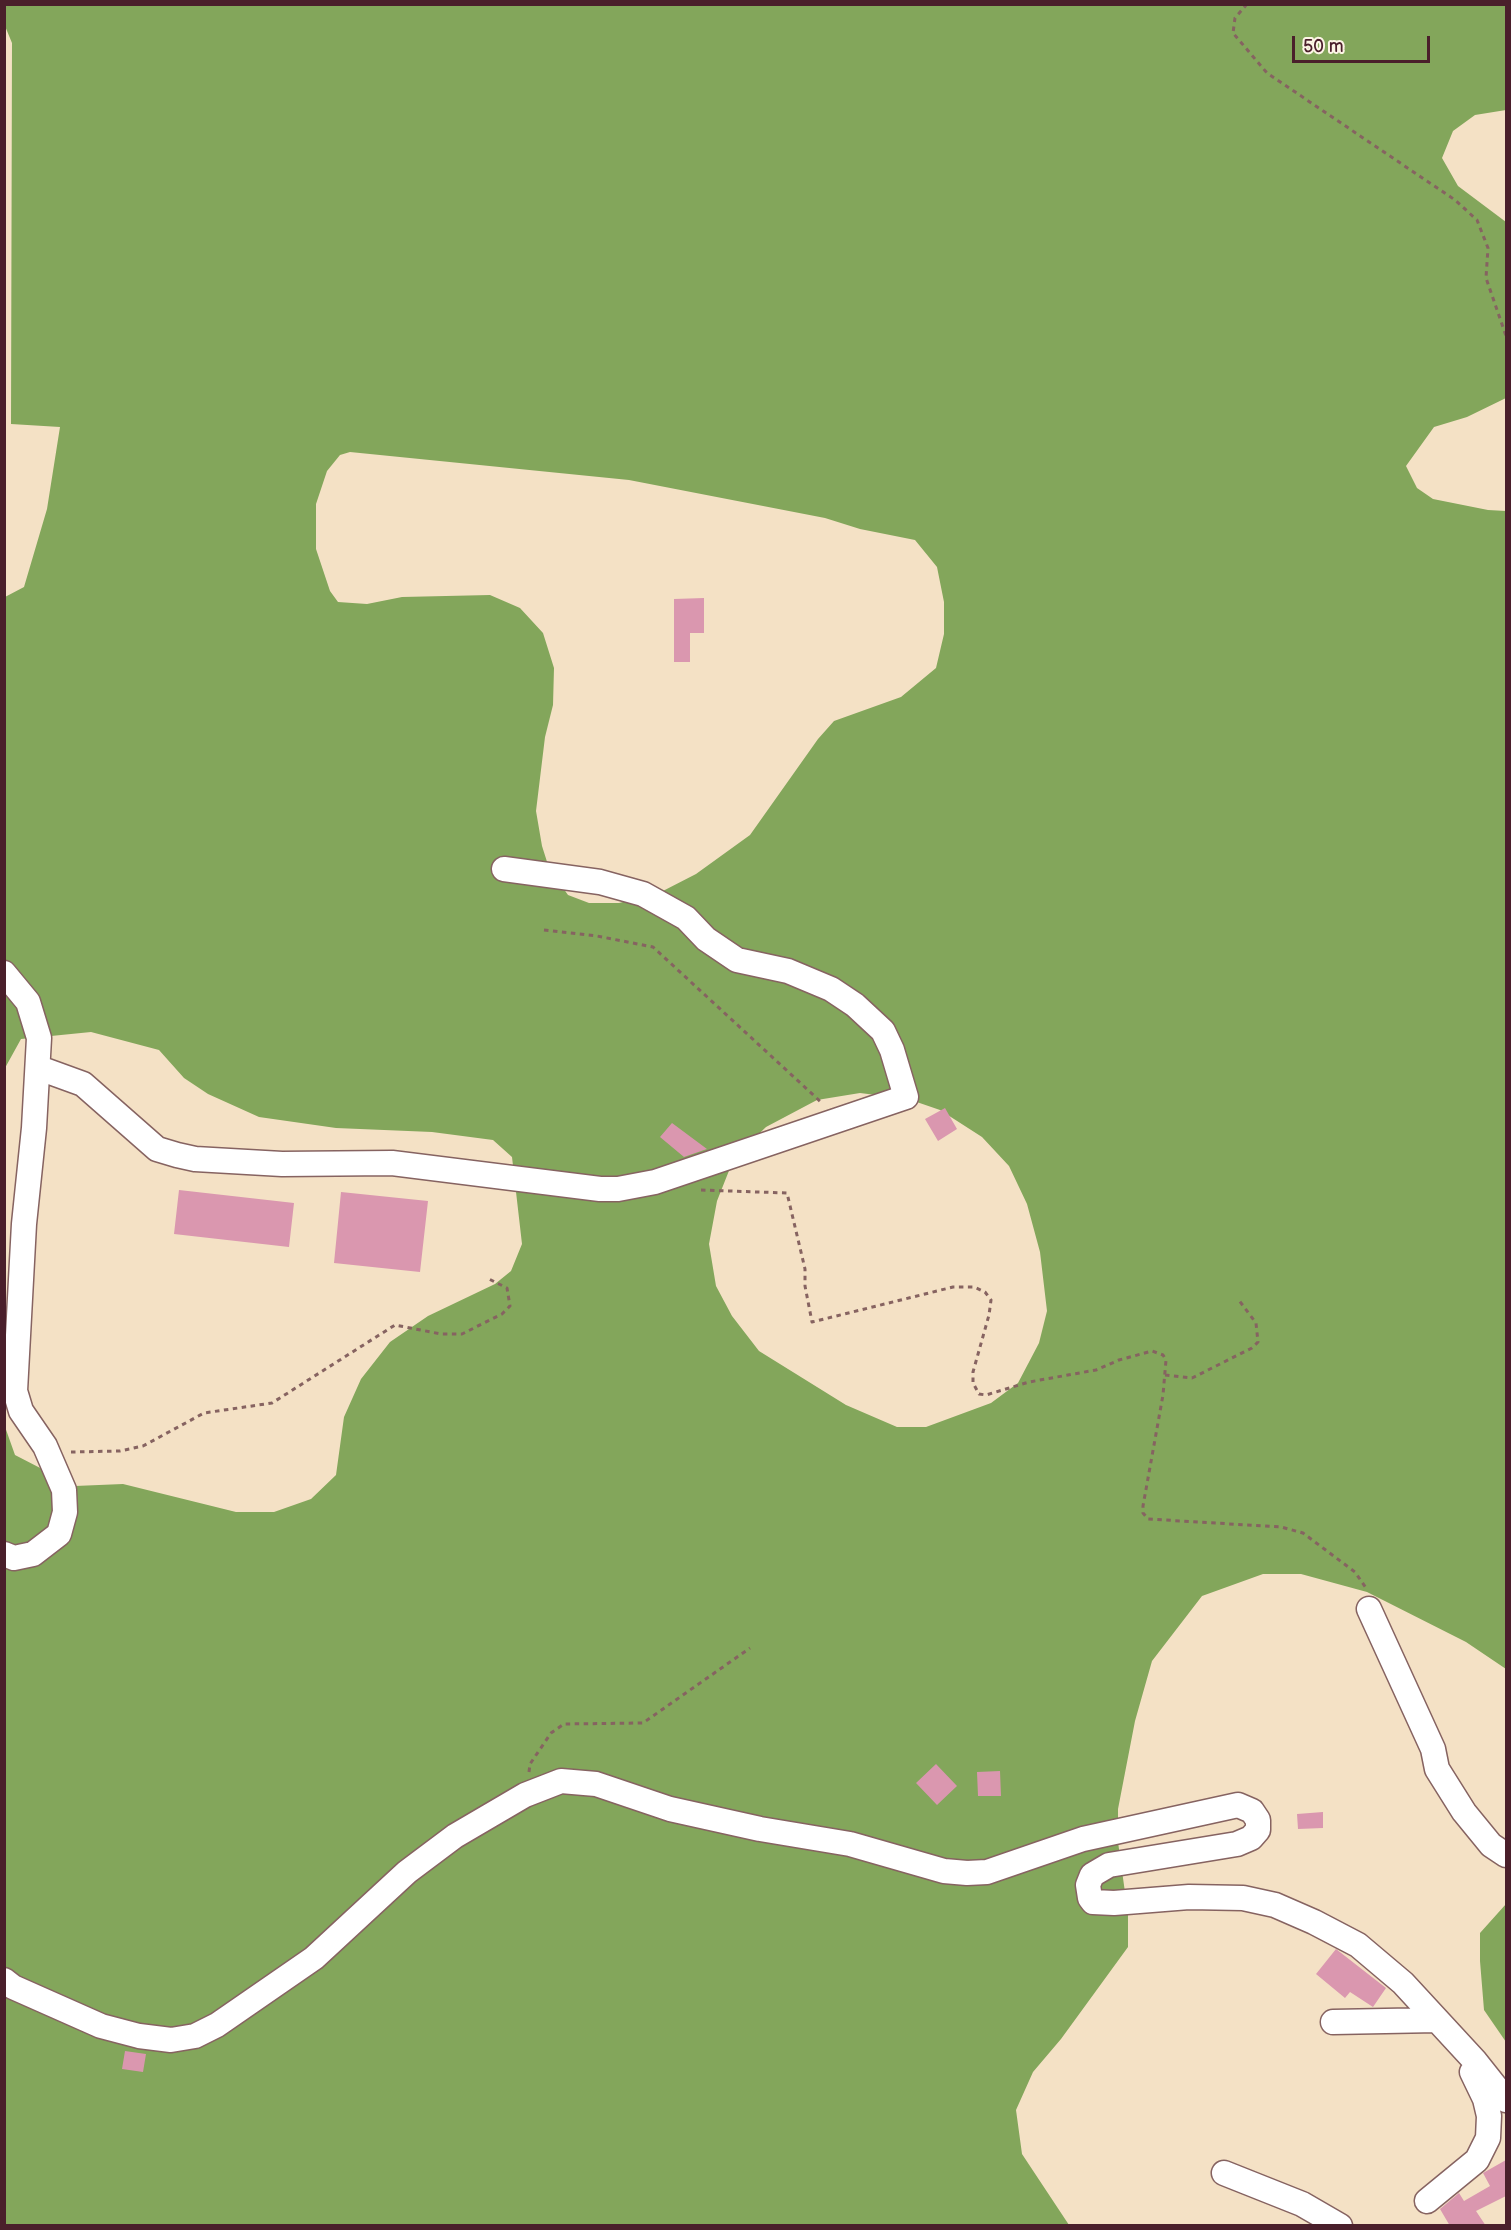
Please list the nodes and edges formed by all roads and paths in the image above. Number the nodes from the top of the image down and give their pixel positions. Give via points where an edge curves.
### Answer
1 (1247, 4) edge
2 (1506, 336) edge
3 (504, 868) dead end
4 (544, 930) dead end
5 (4, 973) edge
6 (39, 1068) junction
7 (839, 1119) junction
8 (695, 1190) dead end
9 (487, 1278) dead end
10 (1238, 1299) dead end
11 (1165, 1375) junction
12 (48, 1452) junction
13 (4, 1554) edge
14 (1369, 1609) joint
15 (750, 1648) dead end
16 (525, 1795) junction
17 (1506, 1855) edge
18 (4, 1980) edge
19 (1437, 2020) junction
20 (1333, 2022) dead end
21 (1475, 2061) junction
22 (1506, 2100) edge
23 (1224, 2173) dead end
24 (1426, 2201) dead end
25 (1340, 2226) edge

1 - 2 path via 1235,18 1233,33 1267,73 1455,200 1477,220 1488,248 1486,278
3 - 7 street via 600,882 644,894 686,918 706,939 737,960 788,971 831,989 855,1005 883,1032 906,1097
4 - 7 path via 653,947
5 - 6 street via 28,1002 39,1038
6 - 7 street via 83,1084 157,1149 177,1155 282,1164 392,1163 600,1189 656,1182
6 - 12 street via 24,1224 15,1390 21,1411
8 - 11 path via 787,1192 805,1269 812,1322 953,1287 974,1287 985,1292 991,1300 989,1315 973,1372 979,1394 1096,1370 1152,1351 1166,1360
9 - 12 path via 507,1288 510,1306 462,1334 395,1325 272,1403 204,1413 143,1446 120,1451
10 - 11 path via 1256,1323 1258,1342 1199,1376
11 - 14 path via 1143,1506 1148,1519 1281,1527 1303,1533 1355,1572 1365,1585
12 - 13 street via 64,1490 65,1512 59,1534 33,1554 14,1558
14 - 17 street via 1433,1749 1437,1769 1491,1845
15 - 16 path via 643,1723 564,1724 551,1733 530,1764
16 - 18 street via 455,1836 407,1872 314,1958 227,2019 195,2036 171,2040 101,2026
16 - 19 street via 561,1781 596,1784 670,1809 850,1844 944,1871 968,1873 987,1872 1083,1839 1238,1805 1252,1811 1258,1820 1258,1830 1251,1838 1237,1844 1109,1865 1092,1875 1088,1885 1090,1898 1094,1902 1114,1903 1189,1897 1243,1898 1275,1905 1358,1945 1403,1983
19 - 20 street
19 - 21 street
21 - 22 street
21 - 24 street via 1472,2071 1490,2116 1488,2138 1477,2160
23 - 25 street via 1302,2204

